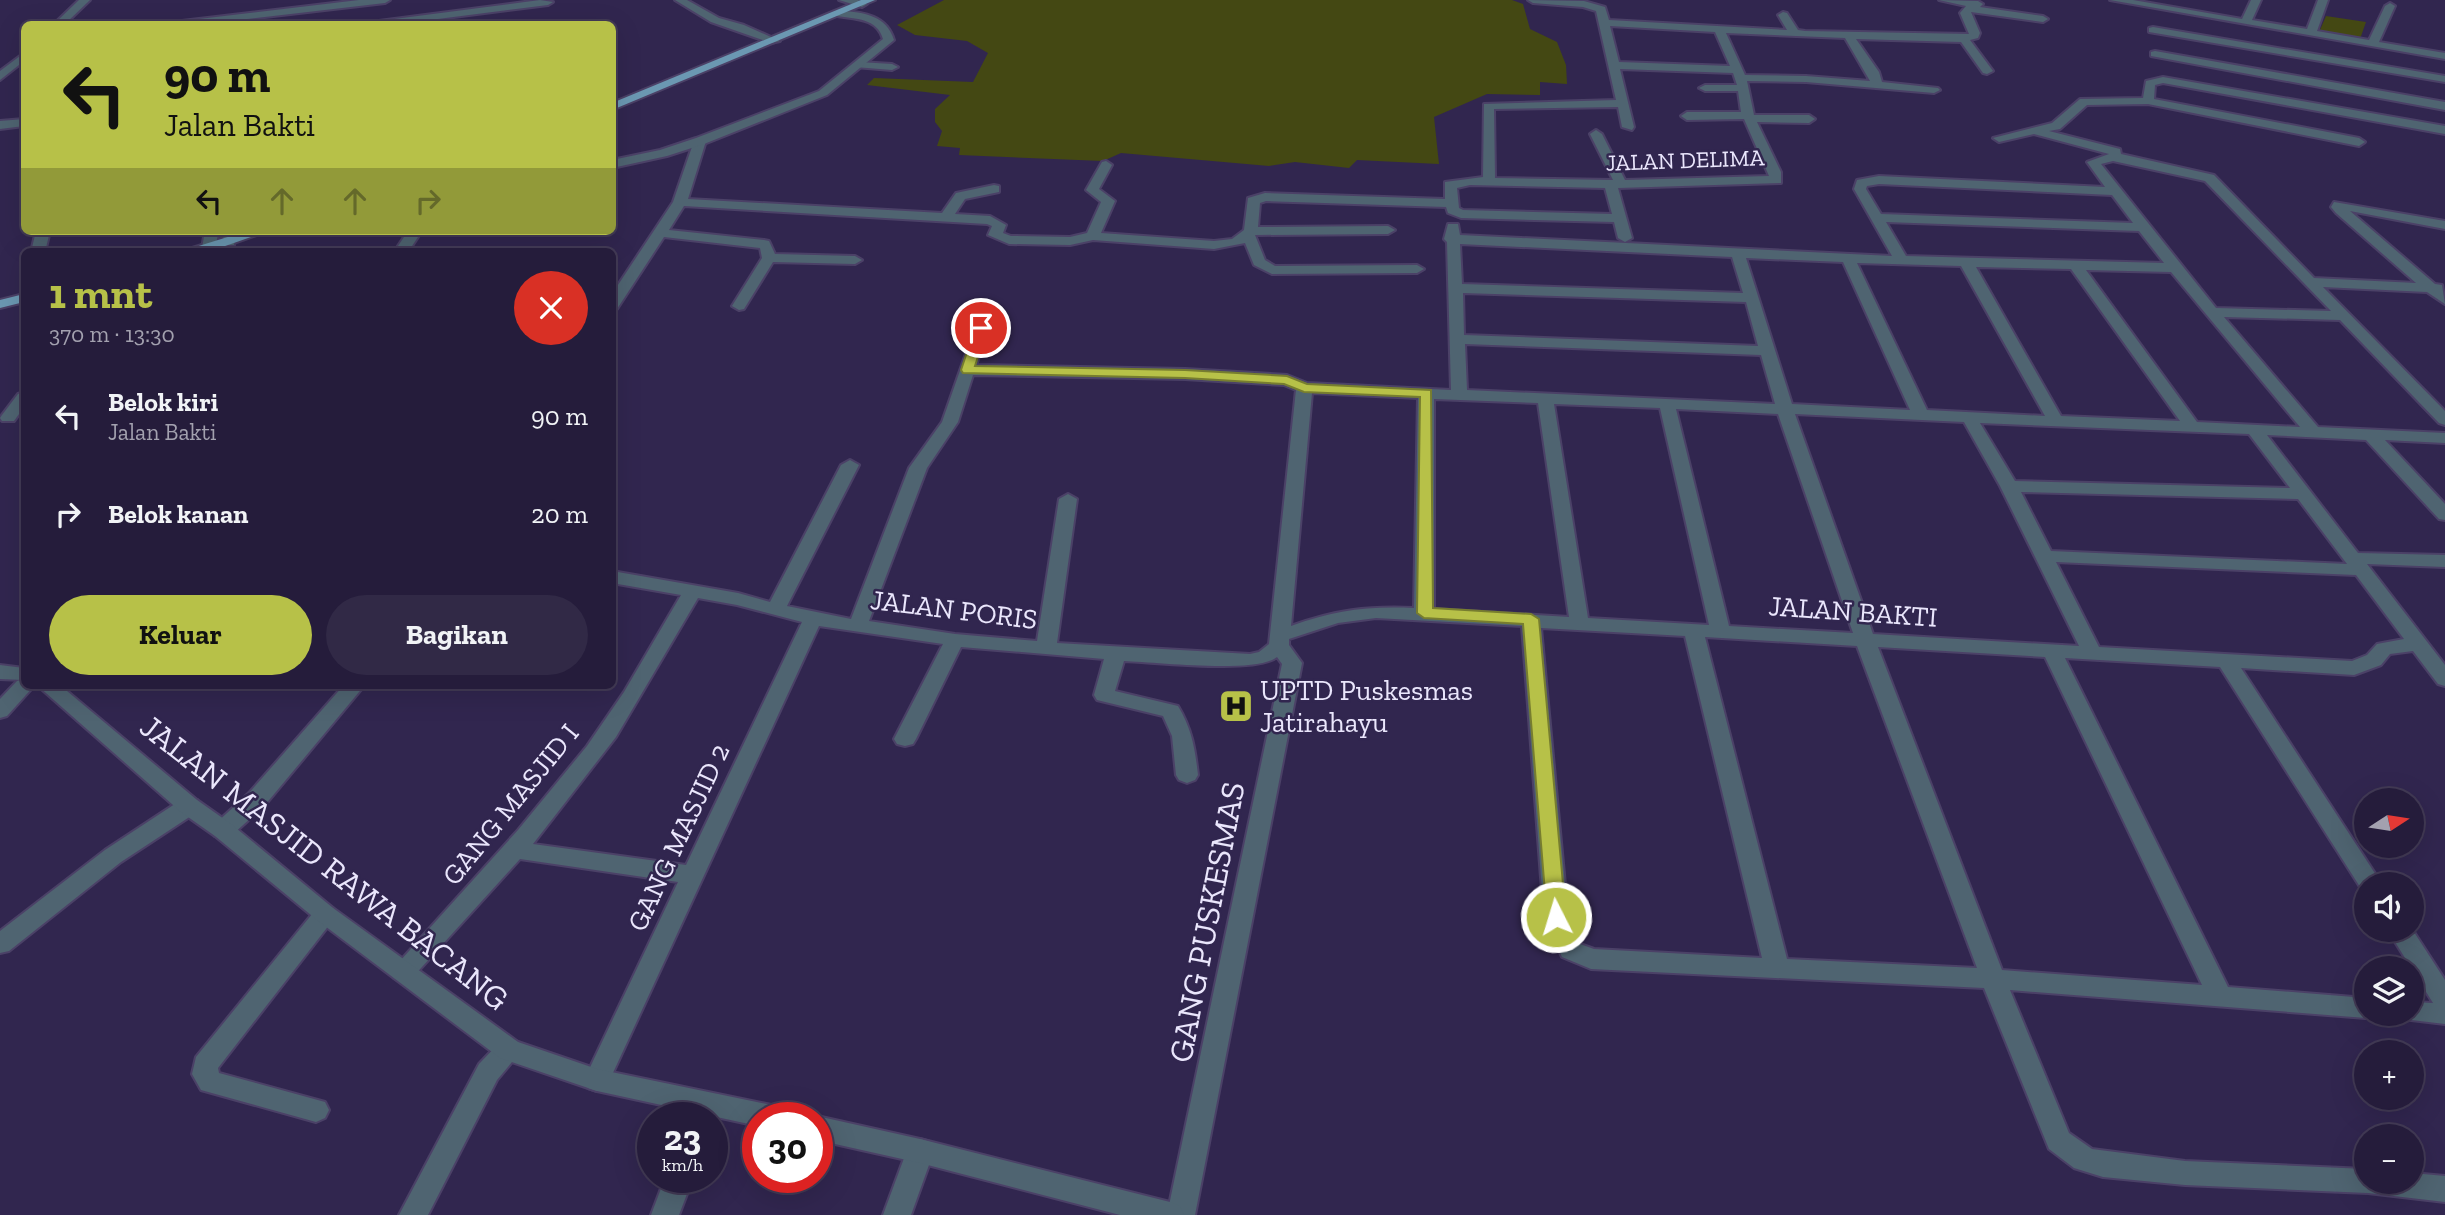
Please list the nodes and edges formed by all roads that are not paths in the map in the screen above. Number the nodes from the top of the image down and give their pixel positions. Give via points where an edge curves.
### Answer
1 (85, 0) edge
2 (383, 0) edge
3 (680, 0) edge
4 (844, 0) edge
5 (1533, 0) edge
6 (1944, 0) edge
7 (2115, 0) edge
8 (2199, 0) edge
9 (2256, 0) edge
10 (2323, 0) edge
11 (2130, 1) edge
12 (548, 2) dead end
13 (1977, 4) edge
14 (2390, 6) dead end
15 (861, 7) edge
16 (496, 9) edge
17 (2190, 12) junction
18 (1783, 15) dead end
19 (2043, 19) dead end
20 (253, 20) edge
21 (62, 21) edge
22 (235, 21) edge
23 (402, 21) edge
24 (2246, 22) junction
25 (1606, 23) junction
26 (1719, 30) junction
27 (2153, 30) dead end
28 (2311, 33) junction
29 (1795, 34) junction
30 (1849, 36) junction
31 (1964, 39) junction
32 (775, 41) junction
33 (2376, 43) junction
34 (2155, 54) dead end
35 (2445, 56) edge
36 (21, 59) edge
37 (859, 65) junction
38 (1616, 65) junction
39 (892, 67) dead end
40 (2373, 67) junction
41 (1987, 71) dead end
42 (21, 73) edge
43 (1740, 79) junction
44 (2445, 79) edge
45 (1, 81) edge
46 (1877, 84) junction
47 (1705, 88) dead end
48 (1934, 90) dead end
49 (2367, 92) junction
50 (2148, 101) junction
51 (1623, 103) junction
52 (616, 105) edge
53 (2445, 106) edge
54 (1687, 116) dead end
55 (1749, 116) junction
56 (2373, 116) junction
57 (1809, 119) dead end
58 (21, 123) edge
59 (0, 125) edge
60 (1628, 127) dead end
61 (2445, 130) edge
62 (2037, 132) junction
63 (1595, 134) dead end
64 (1999, 138) dead end
65 (700, 141) junction
66 (2359, 142) dead end
67 (2113, 157) junction
68 (616, 163) edge
69 (1106, 165) dead end
70 (1489, 181) junction
71 (1615, 184) junction
72 (994, 188) dead end
73 (2114, 191) junction
74 (680, 202) junction
75 (1453, 208) junction
76 (945, 218) junction
77 (1617, 218) junction
78 (1878, 218) junction
79 (2445, 225) edge
80 (2144, 227) junction
81 (1388, 230) dead end
82 (661, 233) junction
83 (1251, 234) junction
84 (211, 235) edge
85 (229, 236) edge
86 (1093, 236) junction
87 (1625, 238) dead end
88 (1451, 239) junction
89 (209, 248) joint
90 (1738, 253) junction
91 (769, 258) junction
92 (1848, 258) junction
93 (855, 260) dead end
94 (1901, 260) junction
95 (1966, 262) junction
96 (2075, 265) junction
97 (2175, 268) junction
98 (1417, 269) dead end
99 (2311, 282) junction
100 (1454, 288) junction
101 (2439, 289) edge
102 (1752, 298) junction
103 (21, 299) edge
104 (616, 300) edge
105 (2445, 300) edge
106 (0, 304) edge
107 (739, 306) dead end
108 (2213, 312) junction
109 (2341, 316) junction
110 (981, 328) dead end
111 (1456, 339) junction
112 (1768, 351) junction
113 (968, 370) junction
114 (1304, 388) junction
115 (1426, 393) junction
116 (1459, 395) junction
117 (1545, 398) junction
118 (21, 401) edge
119 (1667, 404) junction
120 (1785, 409) junction
121 (1921, 415) junction
122 (1969, 417) junction
123 (8, 418) dead end
124 (2445, 420) edge
125 (2056, 421) junction
126 (2192, 427) junction
127 (2255, 430) junction
128 (2313, 432) junction
129 (2371, 435) junction
130 (2445, 438) edge
131 (850, 466) dead end
132 (2009, 486) junction
133 (2304, 494) junction
134 (1068, 499) dead end
135 (2445, 515) edge
136 (2046, 556) junction
137 (2445, 561) edge
138 (2358, 564) junction
139 (616, 579) edge
140 (692, 592) junction
141 (776, 609) junction
142 (1424, 613) junction
143 (813, 619) junction
144 (1531, 619) junction
145 (1578, 622) junction
146 (858, 625) junction
147 (1693, 629) junction
148 (1720, 631) junction
149 (955, 640) junction
150 (1865, 640) junction
151 (1280, 641) junction
152 (2419, 645) junction
153 (1046, 649) junction
154 (2052, 651) junction
155 (1116, 654) junction
156 (2093, 654) junction
157 (2227, 662) junction
158 (0, 672) edge
159 (21, 674) edge
160 (2445, 679) edge
161 (21, 688) edge
162 (52, 689) edge
163 (351, 689) edge
164 (0, 711) edge
165 (905, 740) dead end
166 (1187, 775) dead end
167 (189, 806) junction
168 (223, 830) junction
169 (516, 850) junction
170 (2362, 872) edge
171 (693, 875) junction
172 (325, 914) junction
173 (2407, 942) edge
174 (0, 944) edge
175 (1777, 969) junction
176 (403, 971) junction
177 (1993, 979) junction
178 (2220, 996) junction
179 (2445, 1001) edge
180 (2354, 1007) edge
181 (2424, 1013) edge
182 (2445, 1014) edge
183 (509, 1050) junction
184 (597, 1080) junction
185 (675, 1102) edge
186 (316, 1110) dead end
187 (833, 1132) edge
188 (920, 1151) junction
189 (2354, 1180) edge
190 (2424, 1187) edge
191 (2445, 1189) edge
192 (673, 1193) edge
193 (413, 1215) edge
194 (665, 1215) edge
195 (897, 1215) edge
196 (1170, 1215) edge
197 (1181, 1215) edge

1 - 21 street
2 - 20 street
3 - 32 street via 715,20
4 - 15 street
5 - 25 street via 1597,7
6 - 13 street
7 - 11 street
8 - 17 street
9 - 24 street
10 - 28 street
11 - 17 street
12 - 16 street
13 - 19 street
13 - 31 street via 1965,13 1975,33
14 - 33 street
15 - 32 main road
15 - 37 street via 883,27 889,40
16 - 23 street
17 - 24 street
18 - 29 street
20 - 22 street
24 - 28 street
25 - 26 street
25 - 38 street
26 - 29 street
26 - 43 street, JALAN DELIMA
27 - 40 street
28 - 33 street
29 - 30 street
30 - 31 street
30 - 46 street
31 - 41 street
32 - 52 main road
33 - 35 street
33 - 40 street
34 - 49 street
36 - 45 street
37 - 39 street
37 - 65 street via 822,93
38 - 43 street
38 - 51 street
40 - 44 street
40 - 49 street
42 - 45 street
43 - 46 street
43 - 47 street
43 - 55 street, JALAN DELIMA
46 - 48 street
49 - 53 street
49 - 56 street via 2365,108
50 - 56 street via 2150,83 2157,80
50 - 62 street via 2084,101 2056,126
50 - 66 street
51 - 60 street
51 - 70 street via 1488,106
54 - 55 street
55 - 57 street
55 - 71 street, JALAN DELIMA via 1776,180
56 - 61 street
58 - 59 street
62 - 64 street
62 - 67 street via 2116,152
63 - 71 street
65 - 68 street
65 - 74 street
67 - 73 street via 2093,162
67 - 99 street via 2209,178
69 - 86 street via 1092,190 1108,201
70 - 71 street, JALAN DELIMA
70 - 75 street, JALAN DELIMA via 1450,185
71 - 77 street
72 - 76 street via 961,196
73 - 78 street via 1879,180 1862,183 1860,189
73 - 80 street
74 - 76 street
74 - 82 street
75 - 77 street
75 - 83 street via 1265,197 1253,201
75 - 88 street
76 - 86 street via 995,222 999,225 995,235 1009,240
77 - 87 street
78 - 80 street
78 - 94 street
79 - 101 street via 2338,206
80 - 97 street
81 - 83 street
82 - 91 street via 756,242 764,244
82 - 104 street
83 - 86 street via 1230,244 1214,245
83 - 98 street via 1259,262 1272,270
84 - 89 street
85 - 89 main road
88 - 90 street
88 - 100 street
90 - 92 street
90 - 102 street
91 - 93 street
91 - 107 street
92 - 94 street
92 - 121 street
94 - 95 street
95 - 96 street
95 - 125 street
96 - 97 street
96 - 126 street
97 - 108 street
99 - 101 street
99 - 109 street
100 - 102 street
100 - 111 street
101 - 105 street
102 - 112 street
103 - 106 main road
108 - 109 street
108 - 128 street
109 - 124 street
110 - 113 street
111 - 112 street
111 - 116 street
112 - 120 street
113 - 114 street via 1185,374 1287,380
113 - 146 street via 950,422 918,468
114 - 115 street
114 - 151 street
115 - 116 street
115 - 142 street
116 - 117 street
117 - 119 street
117 - 145 street
118 - 123 street
119 - 120 street
119 - 148 street
120 - 121 street
120 - 150 street
121 - 122 street
122 - 125 street
122 - 132 street
125 - 126 street
126 - 127 street
127 - 128 street
127 - 133 street
128 - 129 street
129 - 130 street
129 - 135 street
131 - 141 street
132 - 133 street
132 - 136 street
133 - 138 street
134 - 153 street
136 - 138 street
136 - 156 street
137 - 138 street
138 - 152 street
139 - 140 street, JALAN PORIS
140 - 141 street, JALAN PORIS
140 - 169 street, GANG MASJID I via 597,749
141 - 143 street, JALAN PORIS
142 - 144 street, JALAN BAKTI
142 - 151 street, JALAN BAKTI via 1335,617
143 - 146 street, JALAN PORIS
143 - 171 street, GANG MASJID 2
144 - 145 street, JALAN BAKTI
144 - 175 street via 1556,917 1571,950 1591,959 1620,963
145 - 147 street, JALAN BAKTI
146 - 149 street, JALAN PORIS
147 - 148 street, JALAN BAKTI
147 - 175 street
148 - 150 street, JALAN BAKTI
149 - 153 street, JALAN PORIS
149 - 165 street
150 - 154 street, JALAN BAKTI
150 - 177 street
151 - 155 street, JALAN PORIS via 1265,657 1250,660
151 - 197 street, GANG PUSKESMAS via 1292,663
152 - 157 street, JALAN BAKTI via 2384,648 2374,660 2354,668
152 - 160 street
153 - 155 street, JALAN PORIS
154 - 156 street, JALAN BAKTI
154 - 178 street
155 - 166 street via 1104,695 1171,711 1183,736
156 - 157 street, JALAN BAKTI
157 - 170 street
158 - 159 street
161 - 164 street
162 - 167 street, JALAN MASJID RAWA BACANG
163 - 168 street via 257,799
167 - 168 street, JALAN MASJID RAWA BACANG
167 - 174 street via 113,856
168 - 172 street, JALAN MASJID RAWA BACANG
169 - 171 street
169 - 176 street, GANG MASJID I
171 - 184 street, GANG MASJID 2
172 - 176 street, JALAN MASJID RAWA BACANG
172 - 186 street via 205,1065 210,1082
173 - 179 street
175 - 177 street
176 - 183 street, JALAN MASJID RAWA BACANG
177 - 178 street
177 - 189 street via 2059,1141 2084,1159 2103,1165 2185,1172
178 - 180 street
181 - 182 street
183 - 184 street, JALAN MASJID RAWA BACANG
183 - 193 street via 488,1072
184 - 185 street, JALAN MASJID RAWA BACANG
187 - 188 street
188 - 195 street
188 - 196 street
190 - 191 street
192 - 194 street

